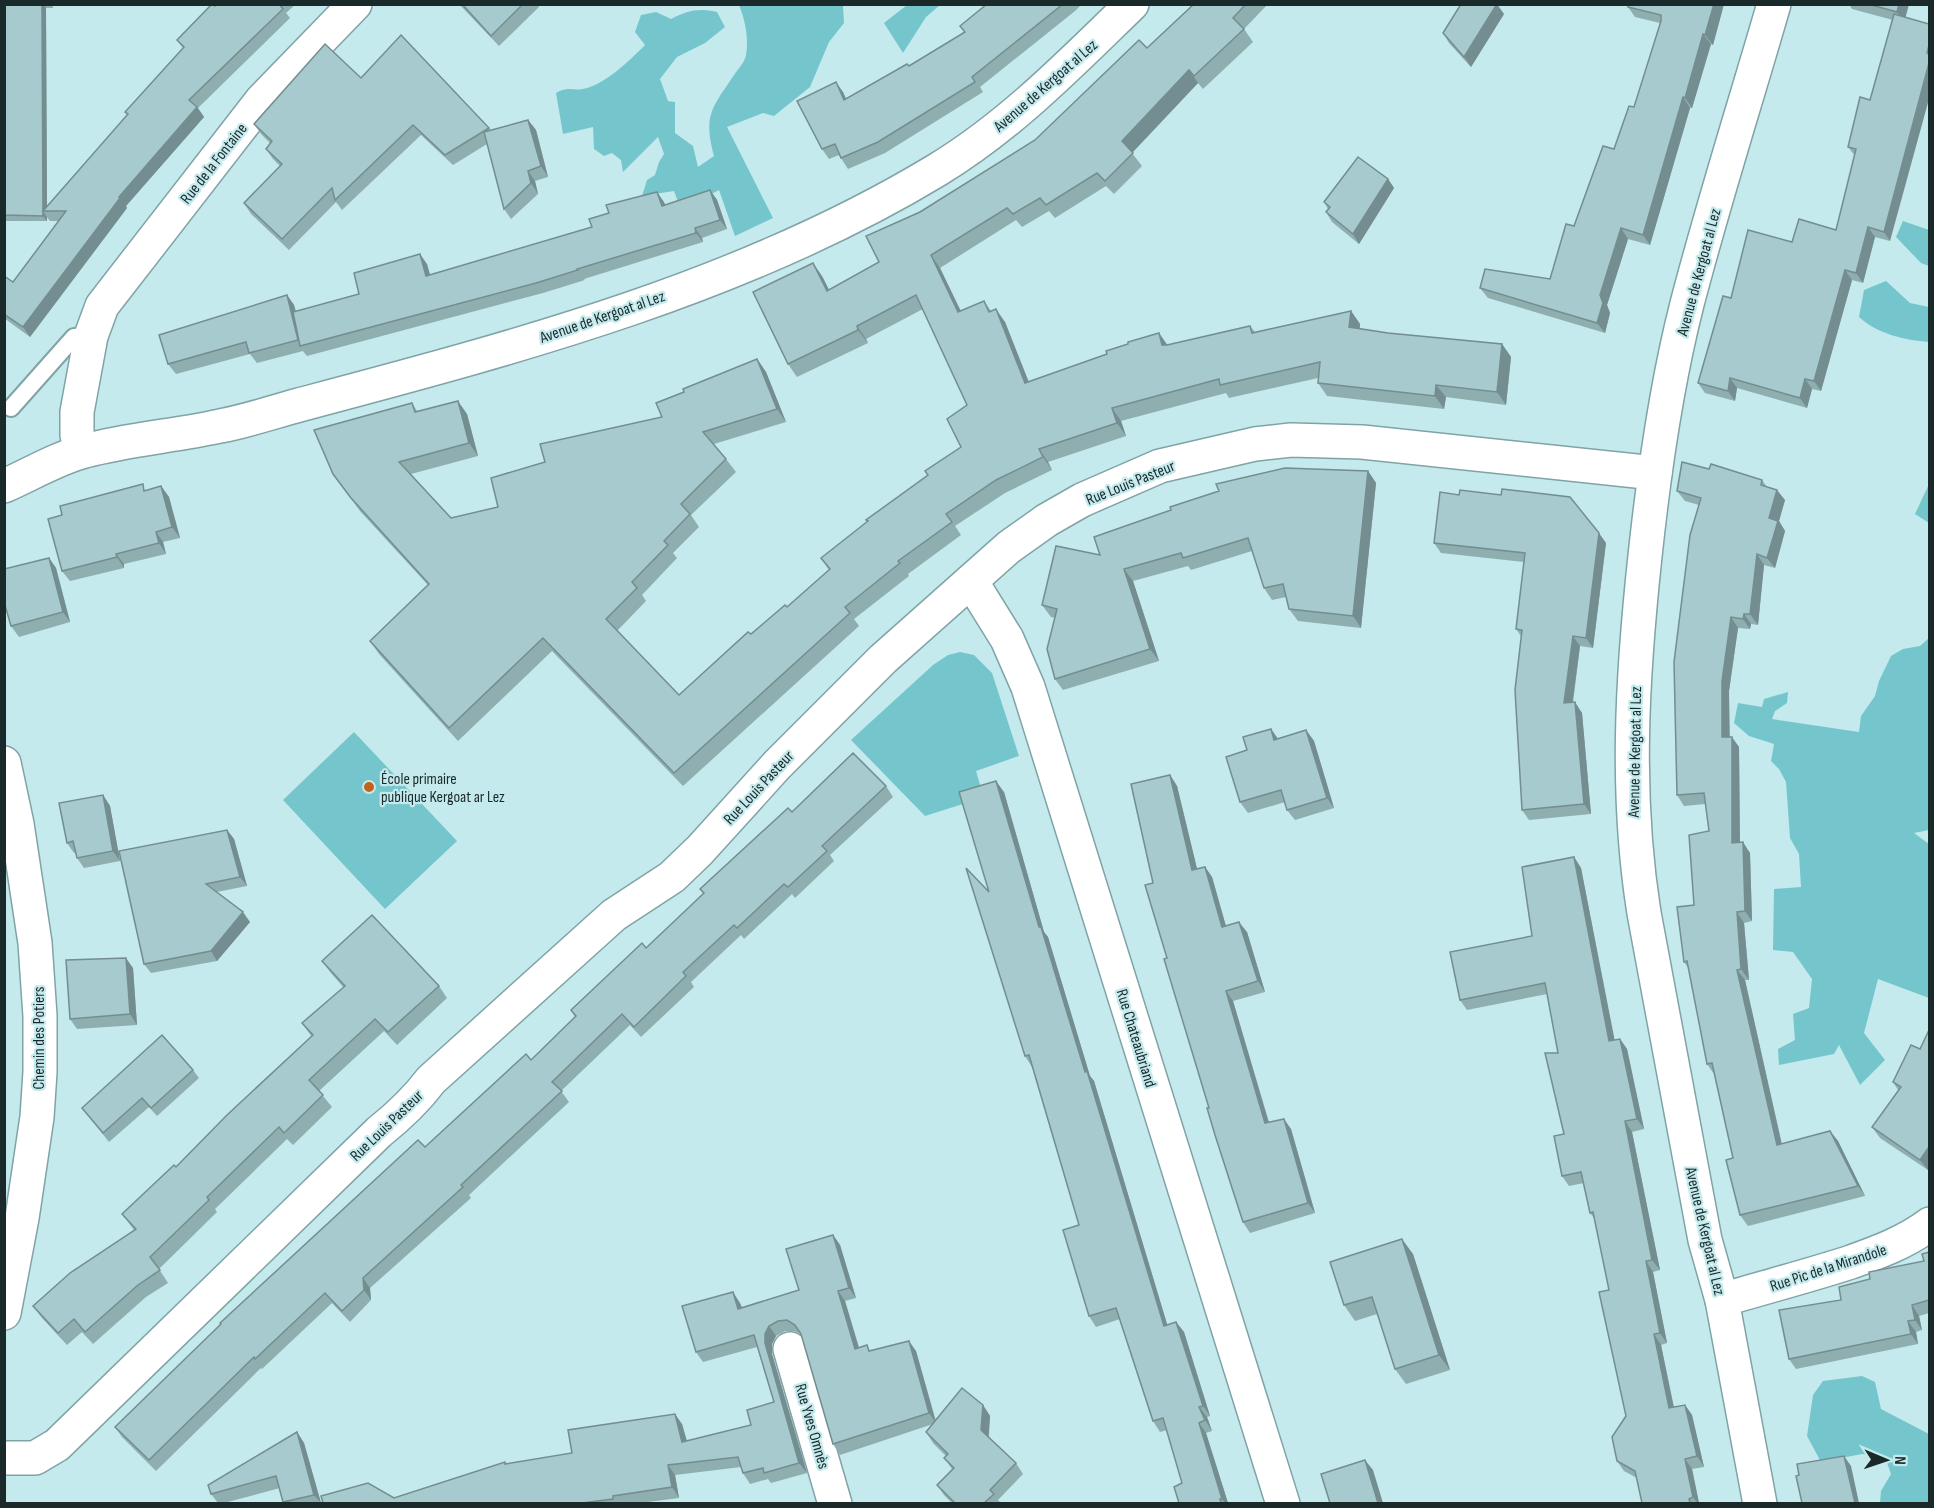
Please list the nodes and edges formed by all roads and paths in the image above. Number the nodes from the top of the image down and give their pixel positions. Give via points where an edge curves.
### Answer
1 (356, 4) edge
2 (1132, 4) edge
3 (1774, 4) edge
4 (91, 336) junction
5 (11, 408) dead end
6 (82, 451) junction
7 (1655, 473) junction
8 (4, 486) edge
9 (971, 581) junction
10 (4, 763) edge
11 (1929, 1224) edge
12 (1722, 1300) junction
13 (4, 1313) edge
14 (790, 1349) dead end
15 (4, 1458) edge
16 (835, 1503) edge
17 (1283, 1503) edge
18 (1760, 1503) edge

1 - 4 street, Rue de la Fontaine via 261,101 102,306
2 - 6 street, Avenue de Kergoat al Lez via 1035,98 937,169 842,220 728,272 607,316 458,363 222,426
3 - 7 street, Avenue de Kergoat al Lez via 1687,305
4 - 5 lane via 74,337
4 - 6 street, Rue de la Fontaine via 77,412
6 - 8 street, Avenue de Kergoat al Lez
7 - 9 street, Rue Louis Pasteur via 1362,442 1291,440 1255,444 1160,466 1082,500 1018,540
7 - 12 street, Avenue de Kergoat al Lez via 1635,673 1633,820 1655,974 1705,1240
9 - 15 street, Rue Louis Pasteur via 836,705 672,877 614,915 431,1080 401,1115 370,1140 57,1445 35,1458
9 - 17 street, Rue Chateaubriand via 1007,639 1028,687
10 - 13 street, Chemin des Potiers via 35,943 40,1072 31,1161
11 - 12 street, Rue Pic de la Mirandole via 1917,1234 1873,1254
12 - 18 street, Avenue de Kergoat al Lez
14 - 16 street, Rue Yves Omnès

